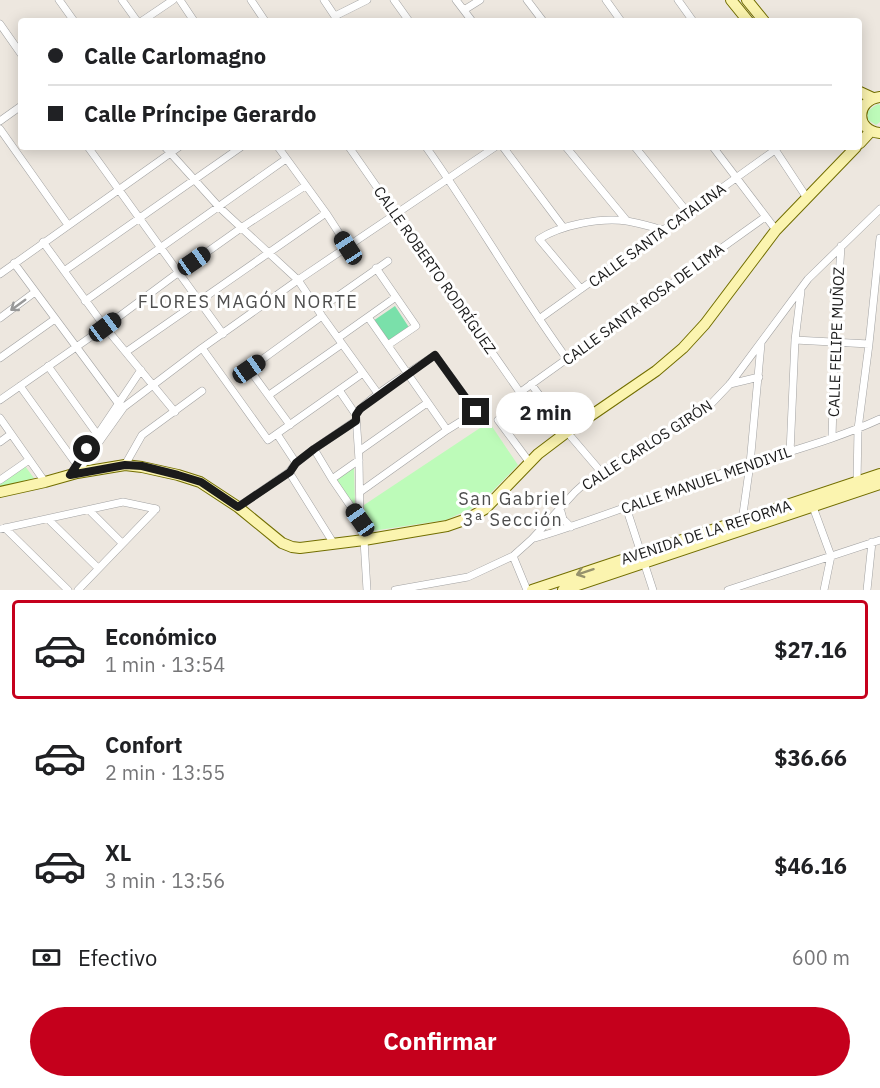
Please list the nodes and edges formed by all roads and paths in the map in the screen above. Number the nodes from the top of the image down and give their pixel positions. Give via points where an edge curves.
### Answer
1 (59, 0) edge
2 (122, 0) edge
3 (173, 0) edge
4 (180, 0) edge
5 (251, 0) edge
6 (324, 0) edge
7 (366, 0) edge
8 (394, 0) edge
9 (456, 0) edge
10 (480, 0) edge
11 (527, 0) edge
12 (606, 0) edge
13 (678, 0) edge
14 (731, 0) edge
15 (747, 0) edge
16 (464, 10) junction
17 (72, 18) edge
18 (135, 18) edge
19 (146, 18) edge
20 (192, 18) edge
21 (263, 18) edge
22 (336, 18) edge
23 (339, 18) edge
24 (407, 18) edge
25 (470, 18) edge
26 (541, 18) edge
27 (619, 18) edge
28 (691, 18) edge
29 (746, 18) edge
30 (762, 18) edge
31 (0, 24) edge
32 (18, 50) edge
33 (876, 98) edge
34 (862, 107) edge
35 (18, 108) edge
36 (0, 121) edge
37 (862, 121) edge
38 (0, 129) edge
39 (876, 132) edge
40 (862, 142) edge
41 (90, 150) edge
42 (167, 150) edge
43 (175, 150) edge
44 (237, 150) edge
45 (280, 150) edge
46 (351, 150) edge
47 (428, 150) edge
48 (491, 150) edge
49 (505, 150) edge
50 (572, 150) edge
51 (637, 150) edge
52 (714, 150) edge
53 (771, 150) edge
54 (775, 150) edge
55 (853, 150) edge
56 (170, 154) junction
57 (286, 159) junction
58 (735, 178) junction
59 (448, 179) junction
60 (194, 180) junction
61 (305, 186) junction
62 (118, 189) junction
63 (807, 198) junction
64 (219, 207) junction
65 (880, 209) edge
66 (326, 213) junction
67 (688, 213) junction
68 (395, 214) junction
69 (765, 217) junction
70 (139, 218) junction
71 (627, 221) junction
72 (68, 225) junction
73 (562, 227) junction
74 (241, 228) junction
75 (664, 230) junction
76 (776, 230) junction
77 (880, 238) edge
78 (43, 242) junction
79 (841, 246) junction
80 (161, 248) junction
81 (348, 248) junction
82 (269, 252) junction
83 (388, 261) dead end
84 (14, 263) junction
85 (376, 268) junction
86 (64, 271) junction
87 (179, 272) junction
88 (0, 274) edge
89 (298, 280) junction
90 (801, 288) junction
91 (581, 289) junction
92 (35, 292) junction
93 (396, 297) junction
94 (877, 300) edge
95 (86, 301) junction
96 (199, 301) junction
97 (320, 314) junction
98 (368, 317) junction
99 (0, 318) edge
100 (55, 319) junction
101 (539, 319) junction
102 (105, 327) junction
103 (223, 334) junction
104 (795, 340) junction
105 (340, 341) junction
106 (761, 342) junction
107 (835, 343) junction
108 (869, 344) junction
109 (388, 345) junction
110 (76, 347) junction
111 (202, 348) junction
112 (126, 352) junction
113 (0, 358) edge
114 (567, 358) junction
115 (48, 366) junction
116 (141, 370) junction
117 (363, 373) junction
118 (408, 374) junction
119 (759, 377) junction
120 (531, 384) junction
121 (730, 384) junction
122 (153, 385) junction
123 (20, 386) junction
124 (339, 390) junction
125 (202, 391) dead end
126 (521, 391) joint
127 (269, 395) junction
128 (379, 395) junction
129 (0, 400) edge
130 (427, 403) junction
131 (121, 405) junction
132 (175, 412) junction
133 (0, 418) edge
134 (356, 418) junction
135 (880, 419) edge
136 (498, 420) dead end
137 (290, 425) junction
138 (858, 429) junction
139 (447, 430) junction
140 (567, 432) junction
141 (11, 434) junction
142 (277, 434) junction
143 (100, 435) junction
144 (832, 437) junction
145 (0, 441) edge
146 (314, 449) junction
147 (790, 453) junction
148 (359, 456) junction
149 (29, 460) junction
150 (296, 463) junction
151 (530, 463) junction
152 (750, 464) junction
153 (125, 465) junction
154 (75, 471) junction
155 (290, 472) junction
156 (602, 473) junction
157 (880, 474) edge
158 (332, 479) junction
159 (0, 480) edge
160 (45, 482) junction
161 (857, 482) junction
162 (880, 484) edge
163 (0, 492) edge
164 (360, 492) junction
165 (238, 507) junction
166 (626, 507) junction
167 (813, 507) junction
168 (560, 508) junction
169 (89, 510) junction
170 (48, 519) junction
171 (360, 520) junction
172 (742, 520) junction
173 (571, 527) junction
174 (2, 528) edge
175 (532, 538) junction
176 (364, 540) junction
177 (880, 540) edge
178 (872, 542) junction
179 (122, 543) junction
180 (334, 544) junction
181 (513, 556) junction
182 (831, 556) junction
183 (643, 559) junction
184 (98, 568) junction
185 (824, 588) edge
186 (68, 590) edge
187 (78, 590) edge
188 (367, 590) edge
189 (395, 590) edge
190 (527, 590) edge
191 (532, 590) edge
192 (563, 590) edge
193 (653, 590) edge
194 (728, 590) edge
195 (817, 590) edge
196 (867, 590) edge

1 - 17 street
2 - 18 street
3 - 19 street
4 - 20 street
5 - 21 street
6 - 22 street
7 - 23 street
8 - 24 street
9 - 16 street
10 - 16 street
11 - 26 street
12 - 27 street
13 - 28 street
14 - 29 street
15 - 30 street
16 - 25 street
31 - 32 street
33 - 34 street
35 - 36 street
37 - 39 street
38 - 72 street
39 - 40 street
41 - 62 street
42 - 56 street
43 - 56 street
44 - 60 street
45 - 57 street
46 - 68 street, CALLE ROBERTO RODRÍGUEZ
47 - 59 street
48 - 59 street
49 - 73 street
50 - 71 street
51 - 67 street
52 - 58 street
53 - 58 street, CALLE SANTA CATALINA
54 - 63 street
55 - 63 street
56 - 60 street
56 - 62 street
57 - 61 street
57 - 64 street
58 - 67 street, CALLE SANTA CATALINA
58 - 69 street
59 - 68 street
59 - 101 street
60 - 64 street
60 - 70 street
61 - 66 street
61 - 74 street
62 - 70 street
62 - 72 street
63 - 76 street
64 - 74 street
64 - 80 street
65 - 79 street, CALLE CARLOS GIRÓN
66 - 81 street
66 - 82 street
67 - 75 street, CALLE SANTA CATALINA
68 - 81 street
68 - 126 street, CALLE ROBERTO RODRÍGUEZ
69 - 76 street
69 - 114 street, CALLE SANTA ROSA DE LIMA
70 - 80 street
70 - 86 street
71 - 73 street
71 - 75 street
72 - 78 street
73 - 91 street via 539,239
74 - 82 street
74 - 87 street
75 - 91 street, CALLE SANTA CATALINA
76 - 140 street via 705,324 682,348 656,371
77 - 94 street
78 - 84 street
78 - 86 street
79 - 90 street, CALLE CARLOS GIRÓN
79 - 107 street, CALLE FELIPE MUÑOZ
80 - 87 street
80 - 95 street
81 - 89 street
82 - 89 street
82 - 96 street
83 - 85 street
84 - 88 street
84 - 92 street
85 - 93 street
85 - 97 street
86 - 95 street
87 - 96 street
87 - 102 street
89 - 97 street
89 - 103 street
90 - 104 street
90 - 106 street, CALLE CARLOS GIRÓN
91 - 101 street, CALLE SANTA CATALINA
92 -> 99 street
92 - 100 street
93 - 98 street
93 - 109 street via 416,326
94 - 108 street
95 - 102 street
96 - 103 street
96 - 112 street
97 - 105 street
97 - 127 street via 249,369
98 - 105 street
98 - 109 street
100 - 110 street
100 - 113 street
101 - 114 street
102 - 110 street
102 - 112 street
103 - 111 street
104 - 107 street
104 - 147 street
105 - 117 street
105 - 127 street
106 - 119 street
106 - 121 street, CALLE CARLOS GIRÓN
107 - 108 street
107 - 144 street, CALLE FELIPE MUÑOZ
108 - 138 street
109 - 118 street
110 - 115 street
110 - 131 street
111 - 122 street
111 - 142 street via 268,440
112 - 116 street
114 - 120 street, CALLE SANTA ROSA DE LIMA
115 - 123 street
115 - 143 street
116 - 122 street
116 - 131 street
117 - 124 street
117 - 128 street
118 - 128 street
118 - 130 street
118 - 139 street via 435,355 476,412
119 - 121 street
119 - 152 street
120 - 126 street, CALLE SANTA ROSA DE LIMA
120 - 140 street
121 - 156 street, CALLE CARLOS GIRÓN via 710,405
122 - 131 street
122 - 132 street
123 - 129 street
123 - 154 street
124 - 134 street
124 - 137 street
125 - 132 street
127 - 137 street
128 - 134 street via 360,409
130 - 139 street
130 - 148 street
131 - 143 street
132 - 153 street via 142,435
133 - 141 street
134 - 146 street
134 - 148 street
135 - 138 street, CALLE MANUEL MENDIVIL
136 - 151 street
137 - 142 street
138 - 144 street, CALLE MANUEL MENDIVIL
138 - 161 street
139 - 164 street
140 - 151 street
140 - 156 street
141 - 145 street
141 - 149 street
142 - 150 street
143 - 154 street
144 - 147 street, CALLE MANUEL MENDIVIL
146 - 150 street
146 - 158 street
147 - 152 street, CALLE MANUEL MENDIVIL
148 - 158 street
148 - 164 street
149 - 159 street
149 - 160 street
150 - 155 street
151 - 176 street via 484,509 467,519
152 - 166 street, CALLE MANUEL MENDIVIL
152 - 172 street
153 - 154 street
153 - 165 street via 201,482
154 - 160 street
155 - 165 street
155 - 180 street
156 - 168 street, CALLE CARLOS GIRÓN via 585,483
157 - 161 street, AVENIDA DE LA REFORMA
158 - 171 street
160 - 163 street
161 - 172 street, AVENIDA DE LA REFORMA
162 - 167 street, AVENIDA DE LA REFORMA
164 - 171 street
165 - 180 street via 292,547
166 - 173 street, CALLE MANUEL MENDIVIL
166 - 183 street
167 - 182 street
167 - 183 street, AVENIDA DE LA REFORMA
168 - 173 street
168 - 175 street, CALLE CARLOS GIRÓN
169 - 170 street
169 - 179 street
169 - 179 street via 123,502 156,509
170 - 174 street
170 - 184 street
171 - 176 street
172 - 183 street, AVENIDA DE LA REFORMA
173 - 175 street, CALLE MANUEL MENDIVIL
174 - 186 street
175 - 181 street, CALLE CARLOS GIRÓN
176 - 180 street
176 - 188 street
177 - 178 street
178 - 182 street
178 - 196 street
179 - 184 street
181 - 189 street, CALLE CARLOS GIRÓN via 468,577
181 - 190 street
182 - 185 street
182 - 194 street
183 -> 191 street, AVENIDA DE LA REFORMA
183 - 192 street, AVENIDA DE LA REFORMA
183 - 193 street
184 - 187 street
185 - 195 street

